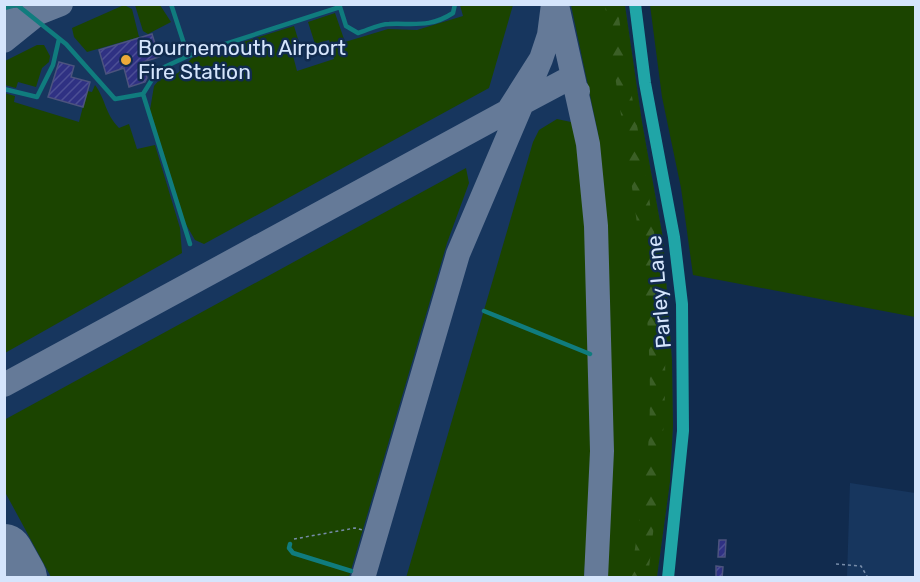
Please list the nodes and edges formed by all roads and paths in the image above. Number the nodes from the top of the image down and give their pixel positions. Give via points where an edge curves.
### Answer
1 (171, 4) edge
2 (455, 4) edge
3 (635, 4) edge
4 (16, 5) edge
5 (4, 8) edge
6 (59, 39) junction
7 (188, 56) junction
8 (4, 89) edge
9 (143, 94) junction
10 (190, 244) dead end
11 (484, 311) dead end
12 (590, 354) dead end
13 (363, 530) dead end
14 (290, 544) joint
15 (836, 564) dead end
16 (351, 571) dead end
17 (668, 578) edge
18 (868, 578) edge

1 - 7 lane
2 - 7 lane via 453,13 417,26 388,24 358,33 345,26 340,7
3 - 17 main road, Parley Lane via 682,304 683,431
4 - 5 lane
4 - 6 lane
6 - 8 lane via 53,66 37,97
6 - 9 lane via 115,99
7 - 9 lane via 158,70
9 - 10 lane
11 - 12 lane
13 - 14 path via 301,536
14 - 16 lane via 293,553
15 - 18 path via 861,566

